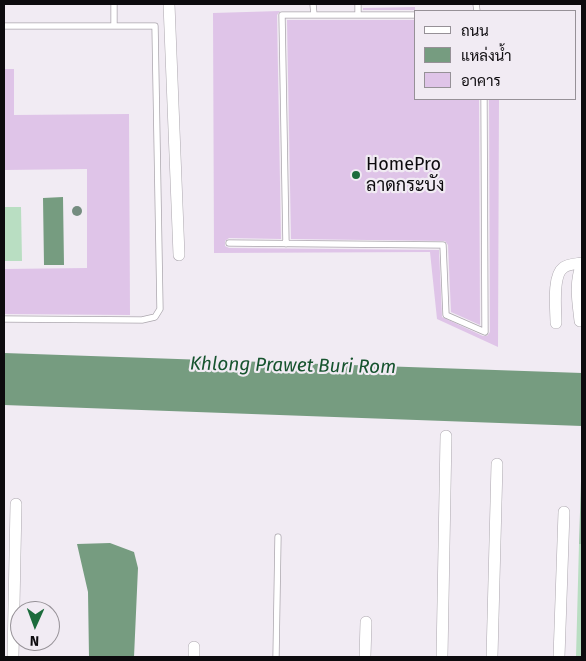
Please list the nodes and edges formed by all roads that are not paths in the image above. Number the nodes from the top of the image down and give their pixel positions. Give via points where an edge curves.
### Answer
1 (114, 4) edge
2 (169, 4) edge
3 (313, 4) edge
4 (358, 4) edge
5 (414, 14) edge
6 (314, 15) junction
7 (358, 15) junction
8 (4, 26) edge
9 (114, 26) junction
10 (484, 100) edge
11 (229, 243) dead end
12 (286, 244) junction
13 (178, 255) dead end
14 (582, 264) edge
15 (4, 319) edge
16 (580, 321) dead end
17 (556, 323) dead end
18 (446, 436) dead end
19 (497, 464) dead end
20 (16, 504) dead end
21 (564, 512) dead end
22 (278, 537) dead end
23 (366, 622) dead end
24 (13, 657) edge
25 (276, 657) edge
26 (365, 657) edge
27 (442, 657) edge
28 (492, 657) edge
29 (559, 657) edge

1 - 9 lane
2 - 13 street
3 - 6 lane
4 - 7 lane
5 - 7 lane
6 - 7 lane
6 - 12 lane via 282,15
8 - 9 lane
9 - 15 lane via 155,26 160,310 155,317 142,320
10 - 12 lane via 485,332 446,315 443,245
11 - 12 lane
14 - 16 street via 577,294
14 - 17 street via 565,266 559,272
18 - 27 street
19 - 28 street
20 - 24 street
21 - 29 street
22 - 25 lane
23 - 26 street

